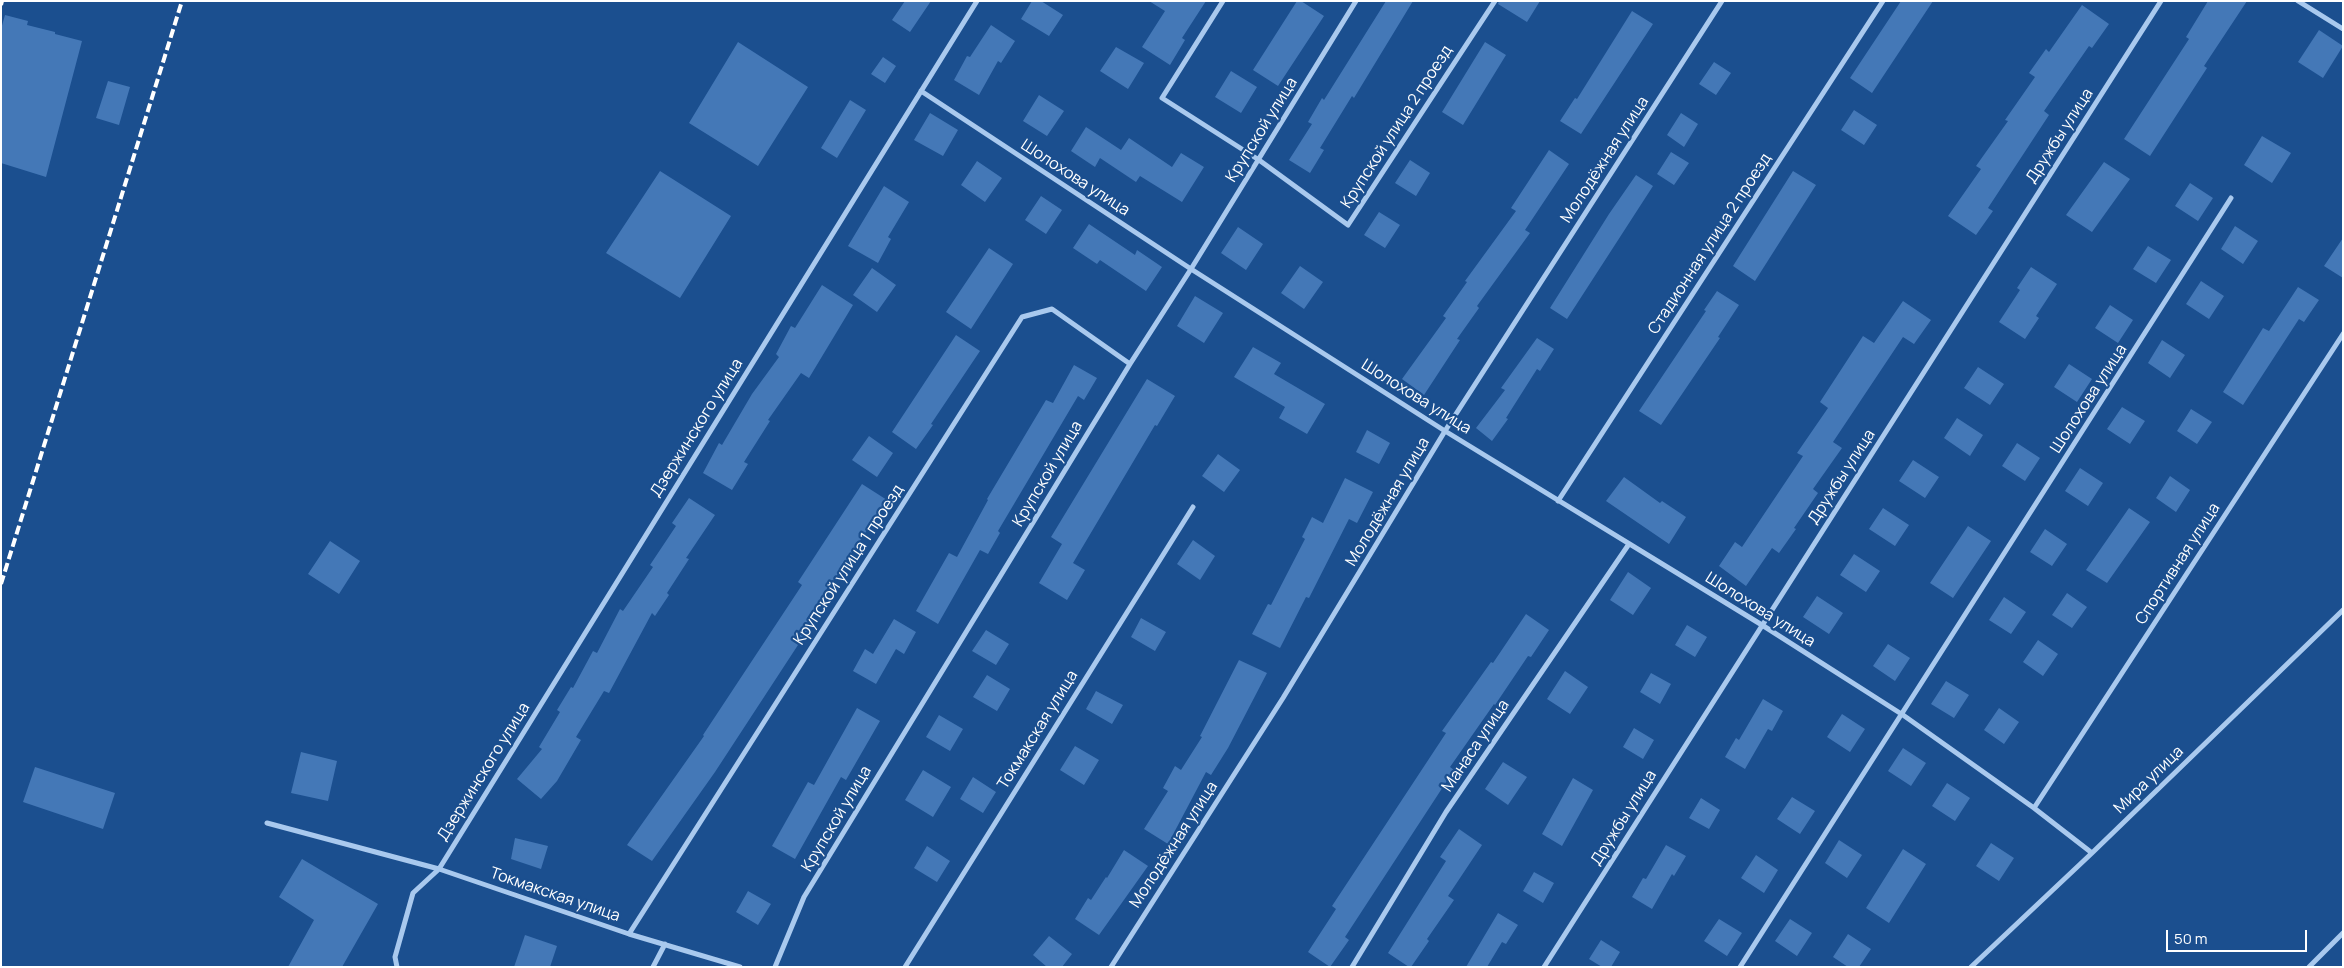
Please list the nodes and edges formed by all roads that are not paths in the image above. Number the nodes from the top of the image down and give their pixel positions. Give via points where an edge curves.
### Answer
1 (977, 1) edge
2 (1223, 1) edge
3 (1356, 1) edge
4 (1722, 1) edge
5 (1883, 1) edge
6 (2161, 1) edge
7 (2298, 1) edge
8 (1494, 2) edge
9 (2343, 30) edge
10 (921, 91) junction
11 (1258, 160) junction
12 (2231, 198) dead end
13 (1191, 269) junction
14 (2343, 334) edge
15 (1130, 364) junction
16 (1445, 431) junction
17 (1558, 501) junction
18 (1193, 507) dead end
19 (1629, 544) junction
20 (2343, 610) edge
21 (1762, 625) junction
22 (1902, 714) junction
23 (2034, 808) junction
24 (267, 823) dead end
25 (2092, 853) junction
26 (439, 869) junction
27 (2343, 933) edge
28 (629, 934) junction
29 (664, 944) junction
30 (397, 967) edge
31 (653, 967) edge
32 (740, 967) edge
33 (776, 967) edge
34 (905, 967) edge
35 (1111, 967) edge
36 (1352, 967) edge
37 (1544, 967) edge
38 (1740, 967) edge
39 (1971, 967) edge
40 (2309, 967) edge

1 - 10 street, Дзержинского улица
2 - 11 street via 1162,98
3 - 11 street, Крупской улица
4 - 16 street, Молодёжная улица
5 - 17 street, Стадионная улица 2 проезд
6 - 21 street, Дружбы улица
7 - 9 street
8 - 11 street, Крупской улица 2 проезд via 1348,224
10 - 13 street, Шолохова улица
10 - 26 street, Дзержинского улица
11 - 13 street, Крупской улица
12 - 22 street, Шолохова улица
13 - 15 street, Крупской улица
13 - 16 street, Шолохова улица
14 - 23 street, Спортивная улица
15 - 28 street, Крупской улица 1 проезд via 1052,309 1022,317
15 - 33 street, Крупской улица via 804,897
16 - 17 street, Шолохова улица
16 - 35 street, Молодёжная улица via 1283,698
17 - 19 street, Шолохова улица
18 - 34 street, Токмакская улица
19 - 21 street, Шолохова улица
19 - 36 street, Манаса улица via 1446,812
20 - 25 street, Мира улица
21 - 22 street, Шолохова улица
21 - 37 street, Дружбы улица
22 - 23 street, Шолохова улица
22 - 38 street, Шолохова улица
23 - 25 street, Шолохова улица
24 - 26 street, Токмакская улица
25 - 39 street, Мира улица
26 - 28 street, Токмакская улица
26 - 30 street via 413,893 396,957
27 - 40 street
28 - 29 street, Токмакская улица
29 - 31 street
29 - 32 street, Токмакская улица

